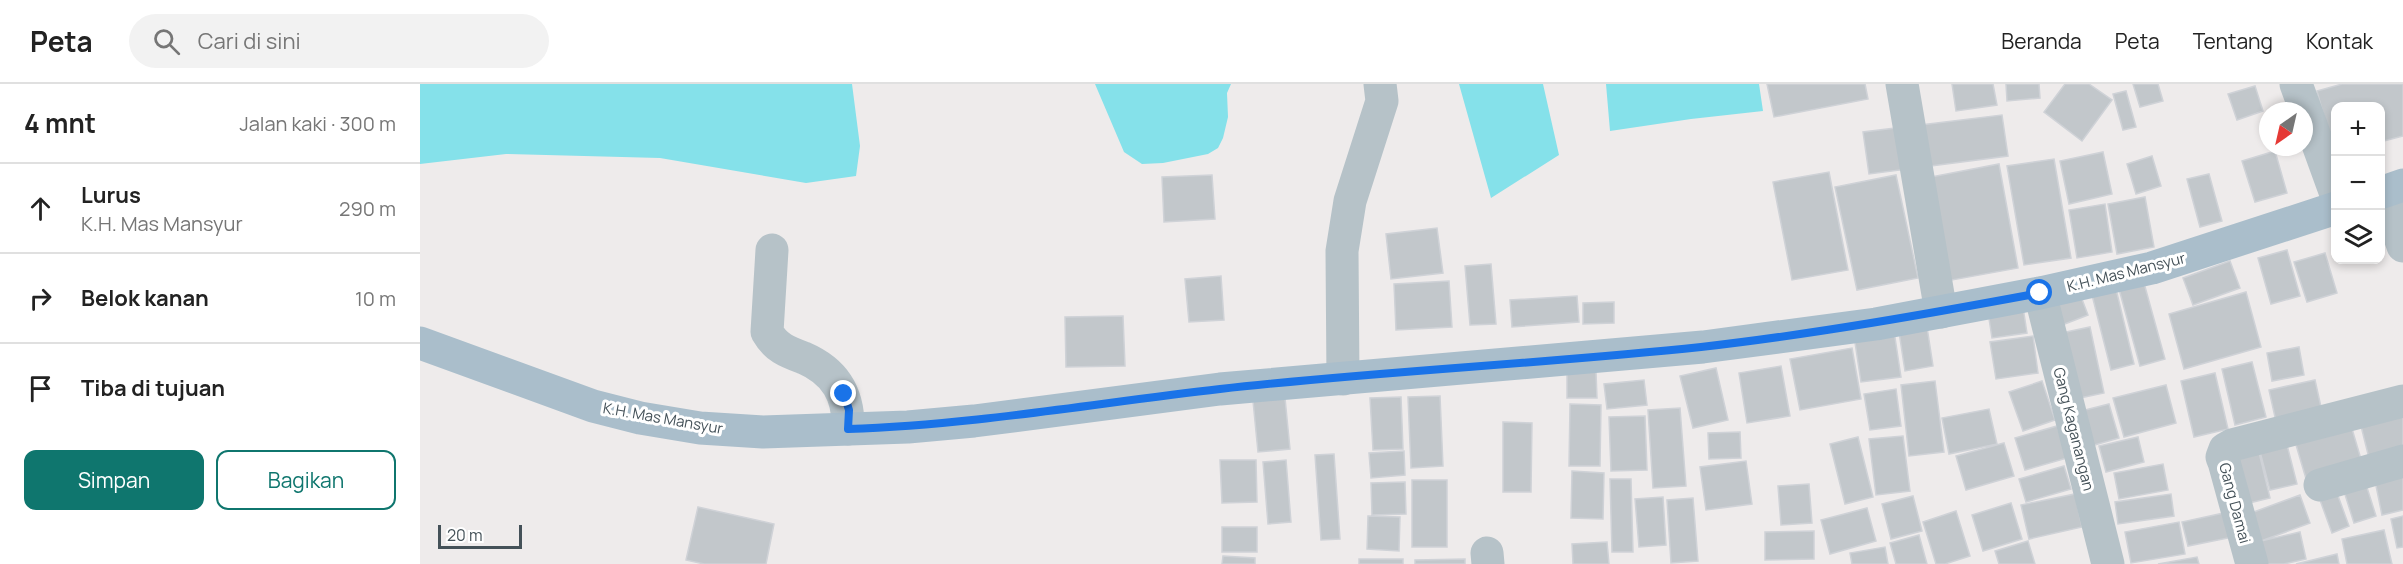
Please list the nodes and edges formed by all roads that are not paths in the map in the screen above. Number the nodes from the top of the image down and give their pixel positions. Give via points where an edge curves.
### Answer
1 (1380, 84) edge
2 (1902, 84) edge
3 (2296, 84) edge
4 (2331, 180) edge
5 (2389, 190) edge
6 (2331, 210) edge
7 (2403, 246) edge
8 (772, 250) dead end
9 (2040, 293) junction
10 (1941, 312) junction
11 (420, 343) edge
12 (1343, 379) junction
13 (2403, 401) edge
14 (848, 429) junction
15 (2403, 461) edge
16 (2320, 485) dead end
17 (2108, 564) edge
18 (2252, 564) edge

1 - 12 street via 1382,101 1350,201 1342,251
2 - 10 street
3 - 4 street
5 - 7 street
6 - 9 main road, K.H. Mas Mansyur via 2152,268
8 - 14 street via 767,332 784,351 832,376 849,410
9 - 10 main road, K.H. Mas Mansyur
9 - 17 street, Gang Kaganangan
10 - 12 main road, K.H. Mas Mansyur via 1703,347
11 - 14 main road, K.H. Mas Mansyur via 593,406 640,417 700,428 763,432
12 - 14 main road, K.H. Mas Mansyur via 1220,389 974,421
13 - 18 street, Gang Damai via 2225,449 2222,457
15 - 16 street

